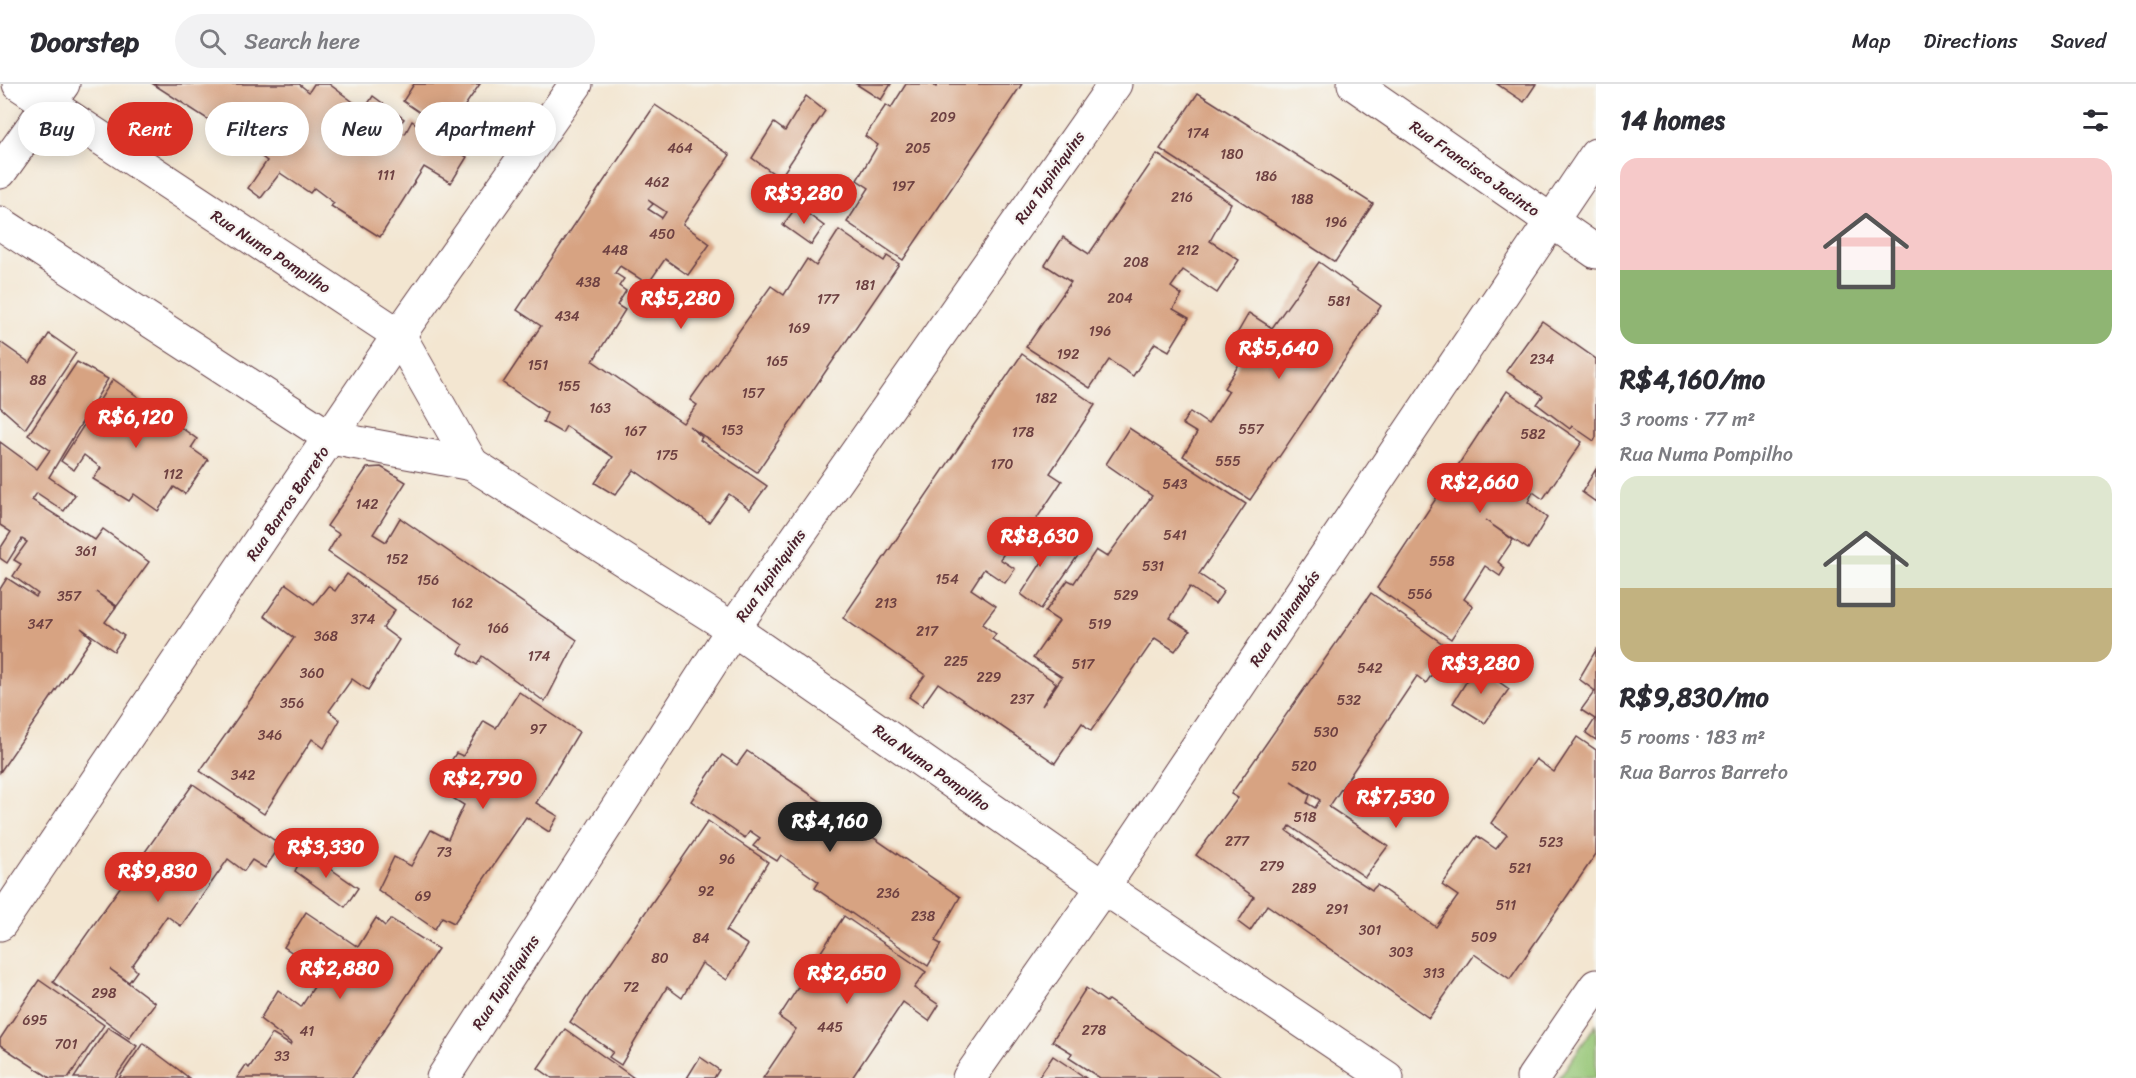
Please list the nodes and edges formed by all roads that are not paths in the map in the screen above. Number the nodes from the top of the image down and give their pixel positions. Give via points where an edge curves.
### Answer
1 (19, 84) edge
2 (576, 84) edge
3 (1115, 84) edge
4 (1354, 84) edge
5 (55, 94) edge
6 (1596, 155) edge
7 (0, 172) edge
8 (1552, 220) junction
9 (0, 223) edge
10 (1596, 252) edge
11 (399, 335) junction
12 (331, 438) junction
13 (472, 464) junction
14 (733, 629) junction
15 (1103, 887) junction
16 (0, 924) edge
17 (1596, 986) edge
18 (443, 1078) edge
19 (969, 1078) edge
20 (1387, 1078) edge
21 (1533, 1078) edge

1 - 5 street, Rua Numa Pompilho
2 - 11 street, Rua Barros Barreto
3 - 14 street, Rua Tupiniquins
4 - 8 street, Rua Francisco Jacinto
5 - 7 street
5 - 11 street, Rua Numa Pompilho
6 - 8 street, Rua Tupinambás
8 - 10 street, Rua Francisco Jacinto
8 - 15 street, Rua Tupinambás
9 - 12 street, Rua Numa Pompilho
11 - 12 street, Rua Barros Barreto
11 - 13 street, Rua Numa Pompilho
12 - 13 street, Rua Numa Pompilho
12 - 16 street, Rua Barros Barreto
13 - 14 street, Rua Numa Pompilho
14 - 15 street, Rua Numa Pompilho
14 - 18 street, Rua Tupiniquins
15 - 19 street, Rua Tupinambás
15 - 20 street, Rua Numa Pompilho
17 - 21 street

